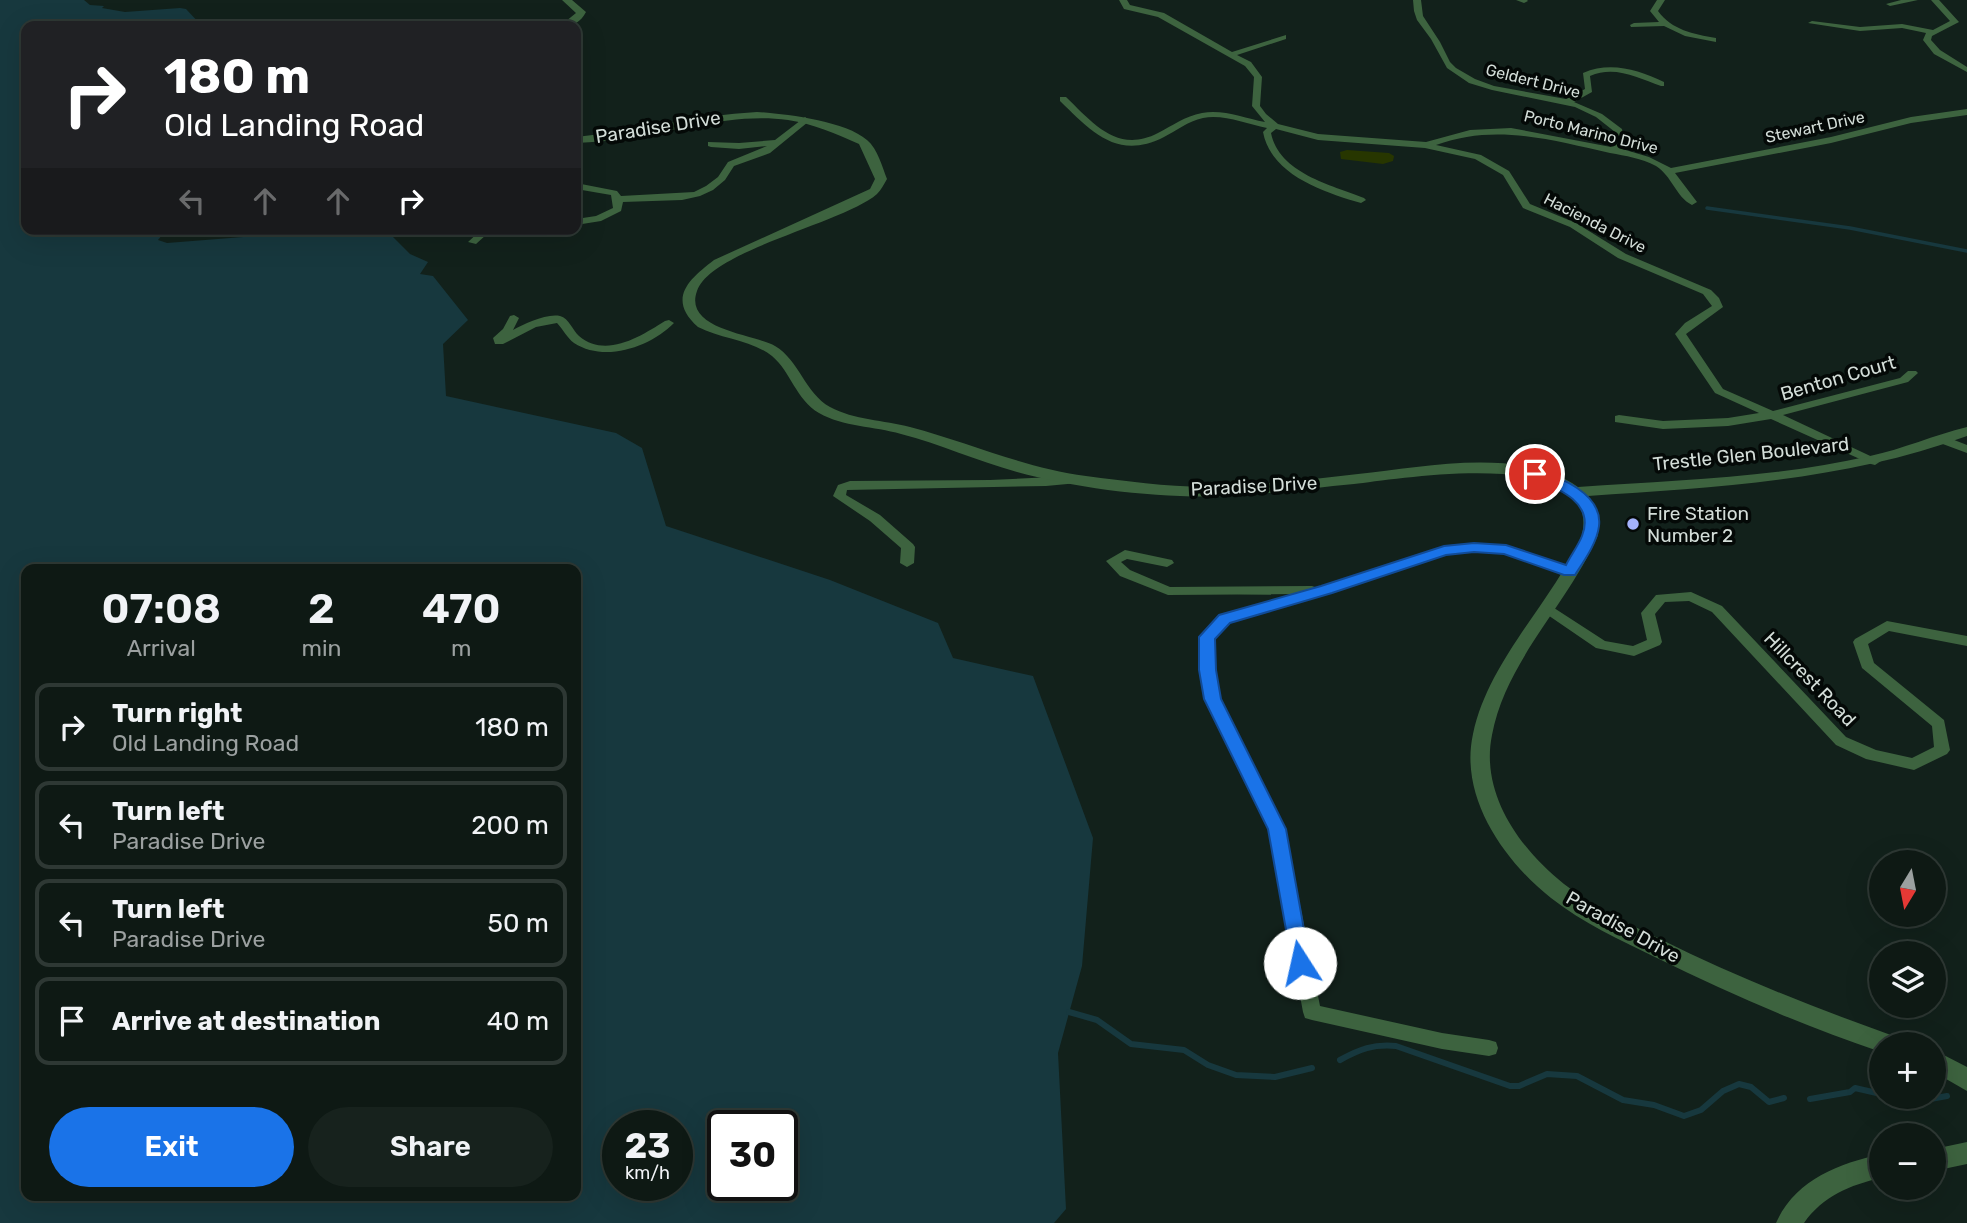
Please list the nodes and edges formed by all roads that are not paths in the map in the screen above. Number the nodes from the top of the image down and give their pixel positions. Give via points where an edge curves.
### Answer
1 (567, 0) edge
2 (1123, 0) edge
3 (1417, 0) edge
4 (1661, 0) edge
5 (1914, 0) edge
6 (1935, 0) edge
7 (1890, 4) dead end
8 (573, 21) edge
9 (1955, 22) junction
10 (1812, 23) dead end
11 (1634, 24) dead end
12 (1664, 24) junction
13 (1967, 24) edge
14 (1934, 32) junction
15 (1283, 37) dead end
16 (1713, 40) dead end
17 (1232, 54) junction
18 (1967, 70) edge
19 (1661, 84) dead end
20 (1063, 99) dead end
21 (1569, 101) junction
22 (1967, 112) edge
23 (801, 123) junction
24 (1275, 126) junction
25 (581, 140) edge
26 (779, 142) junction
27 (710, 144) dead end
28 (1425, 145) junction
29 (1613, 150) junction
30 (1669, 171) junction
31 (581, 187) edge
32 (618, 200) junction
33 (1361, 200) dead end
34 (1692, 202) dead end
35 (581, 221) edge
36 (481, 235) edge
37 (473, 242) dead end
38 (514, 318) dead end
39 (669, 323) dead end
40 (1912, 373) dead end
41 (1771, 415) junction
42 (1619, 419) dead end
43 (1967, 430) edge
44 (1944, 440) junction
45 (1967, 449) edge
46 (1875, 461) junction
47 (1074, 480) junction
48 (1576, 492) junction
49 (1167, 563) dead end
50 (907, 564) dead end
51 (1570, 572) junction
52 (1327, 590) junction
53 (1546, 609) junction
54 (1967, 641) edge
55 (1869, 1037) edge
56 (1489, 1048) dead end
57 (1946, 1067) edge
58 (1967, 1080) edge
59 (1967, 1153) edge
60 (1946, 1157) edge
61 (1869, 1169) edge
62 (1789, 1223) edge

1 - 8 street via 581,12
2 - 17 street via 1127,7 1161,15
3 - 21 street, Geldert Drive via 1417,15 1454,71 1497,88
4 - 12 street via 1654,11
5 - 7 street
6 - 9 street
9 - 13 street
9 - 14 street
10 - 14 street via 1853,29 1902,26
11 - 12 street
12 - 16 street
14 - 18 street via 1928,35 1931,46
15 - 17 street
17 - 24 street via 1258,77 1256,106
19 - 21 street via 1641,75 1600,69 1586,75 1589,90
20 - 24 street, Hacienda Drive via 1106,139 1123,142 1154,139 1204,115
21 - 29 street, Geldert Drive via 1619,131 1621,138
22 - 30 street, Stewart Drive
23 - 25 street, Paradise Drive via 766,115 715,117
23 - 26 street
23 - 47 street, Paradise Drive via 822,124 866,144 880,174 877,188 706,271 689,295 693,315 706,326 775,351 807,396 830,412
24 - 28 street, Hacienda Drive via 1318,137
24 - 33 street via 1267,138 1278,161
26 - 27 street
26 - 32 street via 731,164 723,181 689,197
28 - 29 street, Porto Marino Drive via 1480,130 1510,129
28 - 41 street, Hacienda Drive via 1489,161 1506,173 1527,206 1573,225 1622,256 1707,292 1718,307 1680,334 1686,346 1719,391
29 - 30 street, Porto Marino Drive
30 - 34 street, Porto Marino Drive
31 - 32 street via 604,189
32 - 35 street via 618,209 611,214
36 - 37 street
38 - 39 street via 508,331 495,341 543,321 559,320 576,339 601,349 632,346
40 - 41 street, Benton Court via 1904,380
41 - 42 street, Benton Court via 1664,425
41 - 46 street, Hacienda Drive
43 - 44 street, Trestle Glen Boulevard
44 - 45 street
44 - 46 street, Trestle Glen Boulevard
46 - 48 street, Trestle Glen Boulevard via 1809,473
47 - 48 street, Paradise Drive via 1207,492 1488,468 1541,476
47 - 50 street via 1011,486 958,483 842,488 839,496 843,501 875,518 908,547
48 - 51 street, Paradise Drive via 1589,507 1592,523
49 - 52 street via 1125,554 1113,561 1125,573 1168,591
51 - 52 street via 1506,549 1474,548 1444,551
51 - 53 street, Paradise Drive
52 - 56 street via 1224,619 1207,637 1212,699 1277,829 1312,1013
53 - 54 street, Hillcrest Road via 1601,645 1633,651 1655,642 1648,613 1661,598 1691,596 1717,609 1842,741 1872,755 1914,764 1942,750 1939,724 1867,665 1860,642 1887,626
53 - 55 street, Paradise Drive via 1493,705 1480,747 1485,793 1516,848 1563,894 1636,937 1781,1006
57 - 58 street
59 - 60 street
61 - 62 street via 1823,1185

